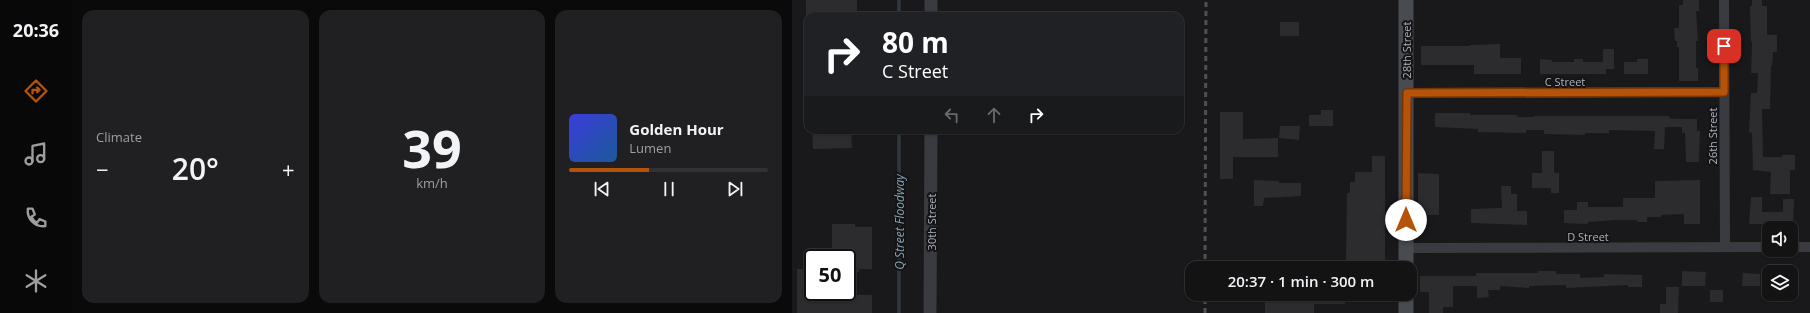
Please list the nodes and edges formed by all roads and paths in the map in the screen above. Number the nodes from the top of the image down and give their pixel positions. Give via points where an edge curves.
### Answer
1 (931, 0) edge
2 (1406, 0) edge
3 (1724, 0) edge
4 (931, 12) edge
5 (1724, 92) junction
6 (1407, 93) junction
7 (931, 134) edge
8 (1725, 247) junction
9 (1762, 247) edge
10 (1798, 247) edge
11 (1810, 247) edge
12 (1406, 248) junction
13 (1406, 261) edge
14 (1406, 301) edge
15 (930, 313) edge
16 (1406, 313) edge

1 - 4 street
2 - 6 main road, 28th Street
3 - 5 street, 26th Street
5 - 6 street, C Street
5 - 8 street, 26th Street
6 - 12 main road, 28th Street
7 - 15 street, 30th Street
8 - 9 street, D Street
8 - 12 street, D Street
10 - 11 street
12 - 13 main road, 28th Street
14 - 16 main road

